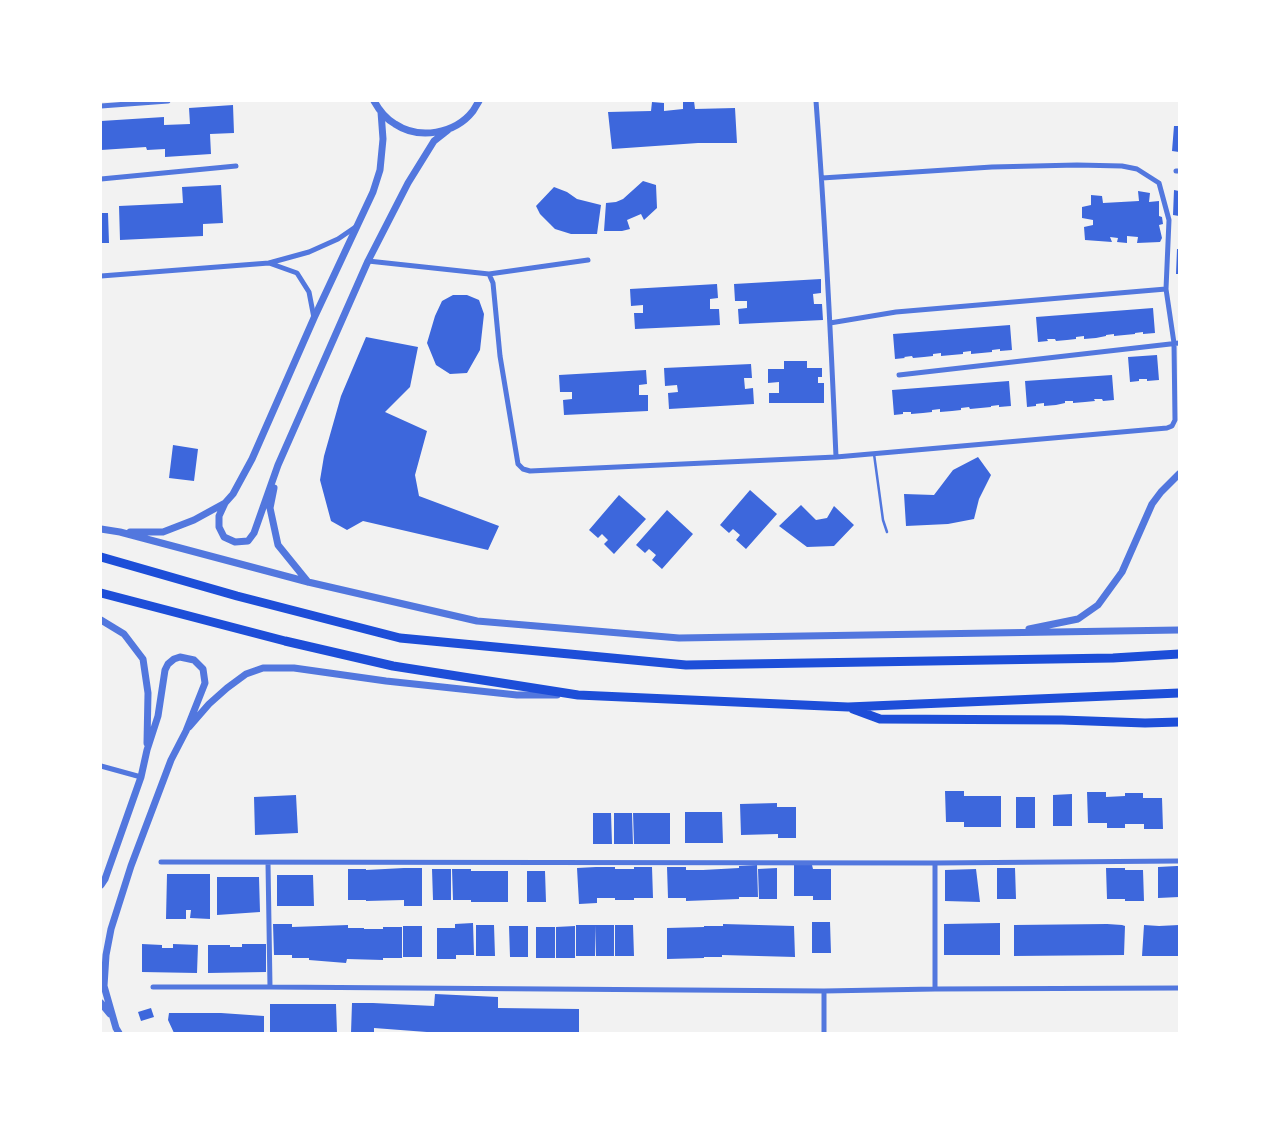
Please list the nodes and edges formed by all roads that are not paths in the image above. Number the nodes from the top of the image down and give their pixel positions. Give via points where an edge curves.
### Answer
1 (168, 101) edge
2 (374, 101) edge
3 (479, 101) edge
4 (816, 101) edge
5 (101, 106) edge
6 (381, 112) junction
7 (448, 130) junction
8 (236, 166) dead end
9 (822, 178) junction
10 (101, 179) edge
11 (358, 226) junction
12 (588, 260) dead end
13 (368, 262) junction
14 (268, 263) junction
15 (489, 274) junction
16 (101, 276) edge
17 (1166, 289) junction
18 (314, 318) junction
19 (830, 323) junction
20 (1176, 343) edge
21 (899, 375) dead end
22 (874, 454) junction
23 (836, 457) junction
24 (278, 465) junction
25 (1179, 474) edge
26 (226, 503) junction
27 (101, 529) edge
28 (120, 532) junction
29 (887, 532) dead end
30 (101, 557) edge
31 (308, 582) junction
32 (101, 593) edge
33 (101, 620) edge
34 (1179, 630) edge
35 (1009, 633) junction
36 (1179, 654) edge
37 (1179, 693) edge
38 (578, 695) junction
39 (848, 707) junction
40 (1179, 722) edge
41 (186, 731) junction
42 (147, 750) junction
43 (101, 766) edge
44 (141, 777) junction
45 (1179, 861) edge
46 (160, 862) dead end
47 (268, 863) junction
48 (936, 863) junction
49 (101, 885) edge
50 (153, 987) dead end
51 (270, 987) junction
52 (1179, 988) edge
53 (935, 989) junction
54 (824, 991) junction
55 (101, 1003) edge
56 (117, 1031) edge
57 (824, 1033) edge

1 - 5 street
2 - 6 street
3 - 7 street via 473,111
4 - 9 street
6 - 7 street via 412,132
6 - 11 street via 380,170
7 - 13 street via 434,141
8 - 10 street
9 - 17 street via 1077,164 1137,169 1159,183 1169,220
9 - 19 street
11 - 14 street via 309,252
11 - 18 street
12 - 15 street
13 - 15 street
13 - 24 street
14 - 16 street
14 - 18 street via 297,273 309,292
15 - 23 street via 493,283 512,432 518,464 523,469
17 - 19 street via 896,312
17 - 20 street
18 - 26 street via 252,459
19 - 23 street
20 - 21 street
20 - 22 street via 1175,420 1172,426
22 - 23 street
22 - 29 lane
24 - 26 street via 254,533 248,541 235,542 224,537 219,527 219,516
24 - 31 street via 270,508 278,545
25 - 35 street via 1152,504 1122,572 1098,605 1078,619
26 - 28 street via 163,532
27 - 28 street
28 - 31 street
30 - 36 highway via 400,638 676,664 1113,658
31 - 35 street via 477,621 680,638
32 - 38 highway via 394,666
33 - 42 street via 124,634 143,659 148,693
34 - 35 street
37 - 39 highway
38 - 39 highway
38 - 41 street via 517,695 294,668 263,668 246,674 227,688
39 - 40 highway via 880,719
41 - 42 street via 205,676 194,660 180,657 168,664 165,670 158,716
41 - 56 street via 147,823 111,929 104,986
42 - 44 street
43 - 44 street
44 - 49 street
45 - 48 street
46 - 47 street
47 - 48 street
47 - 51 street
48 - 53 street
50 - 51 street
51 - 54 street
52 - 53 street
53 - 54 street
54 - 57 street
55 - 56 street

